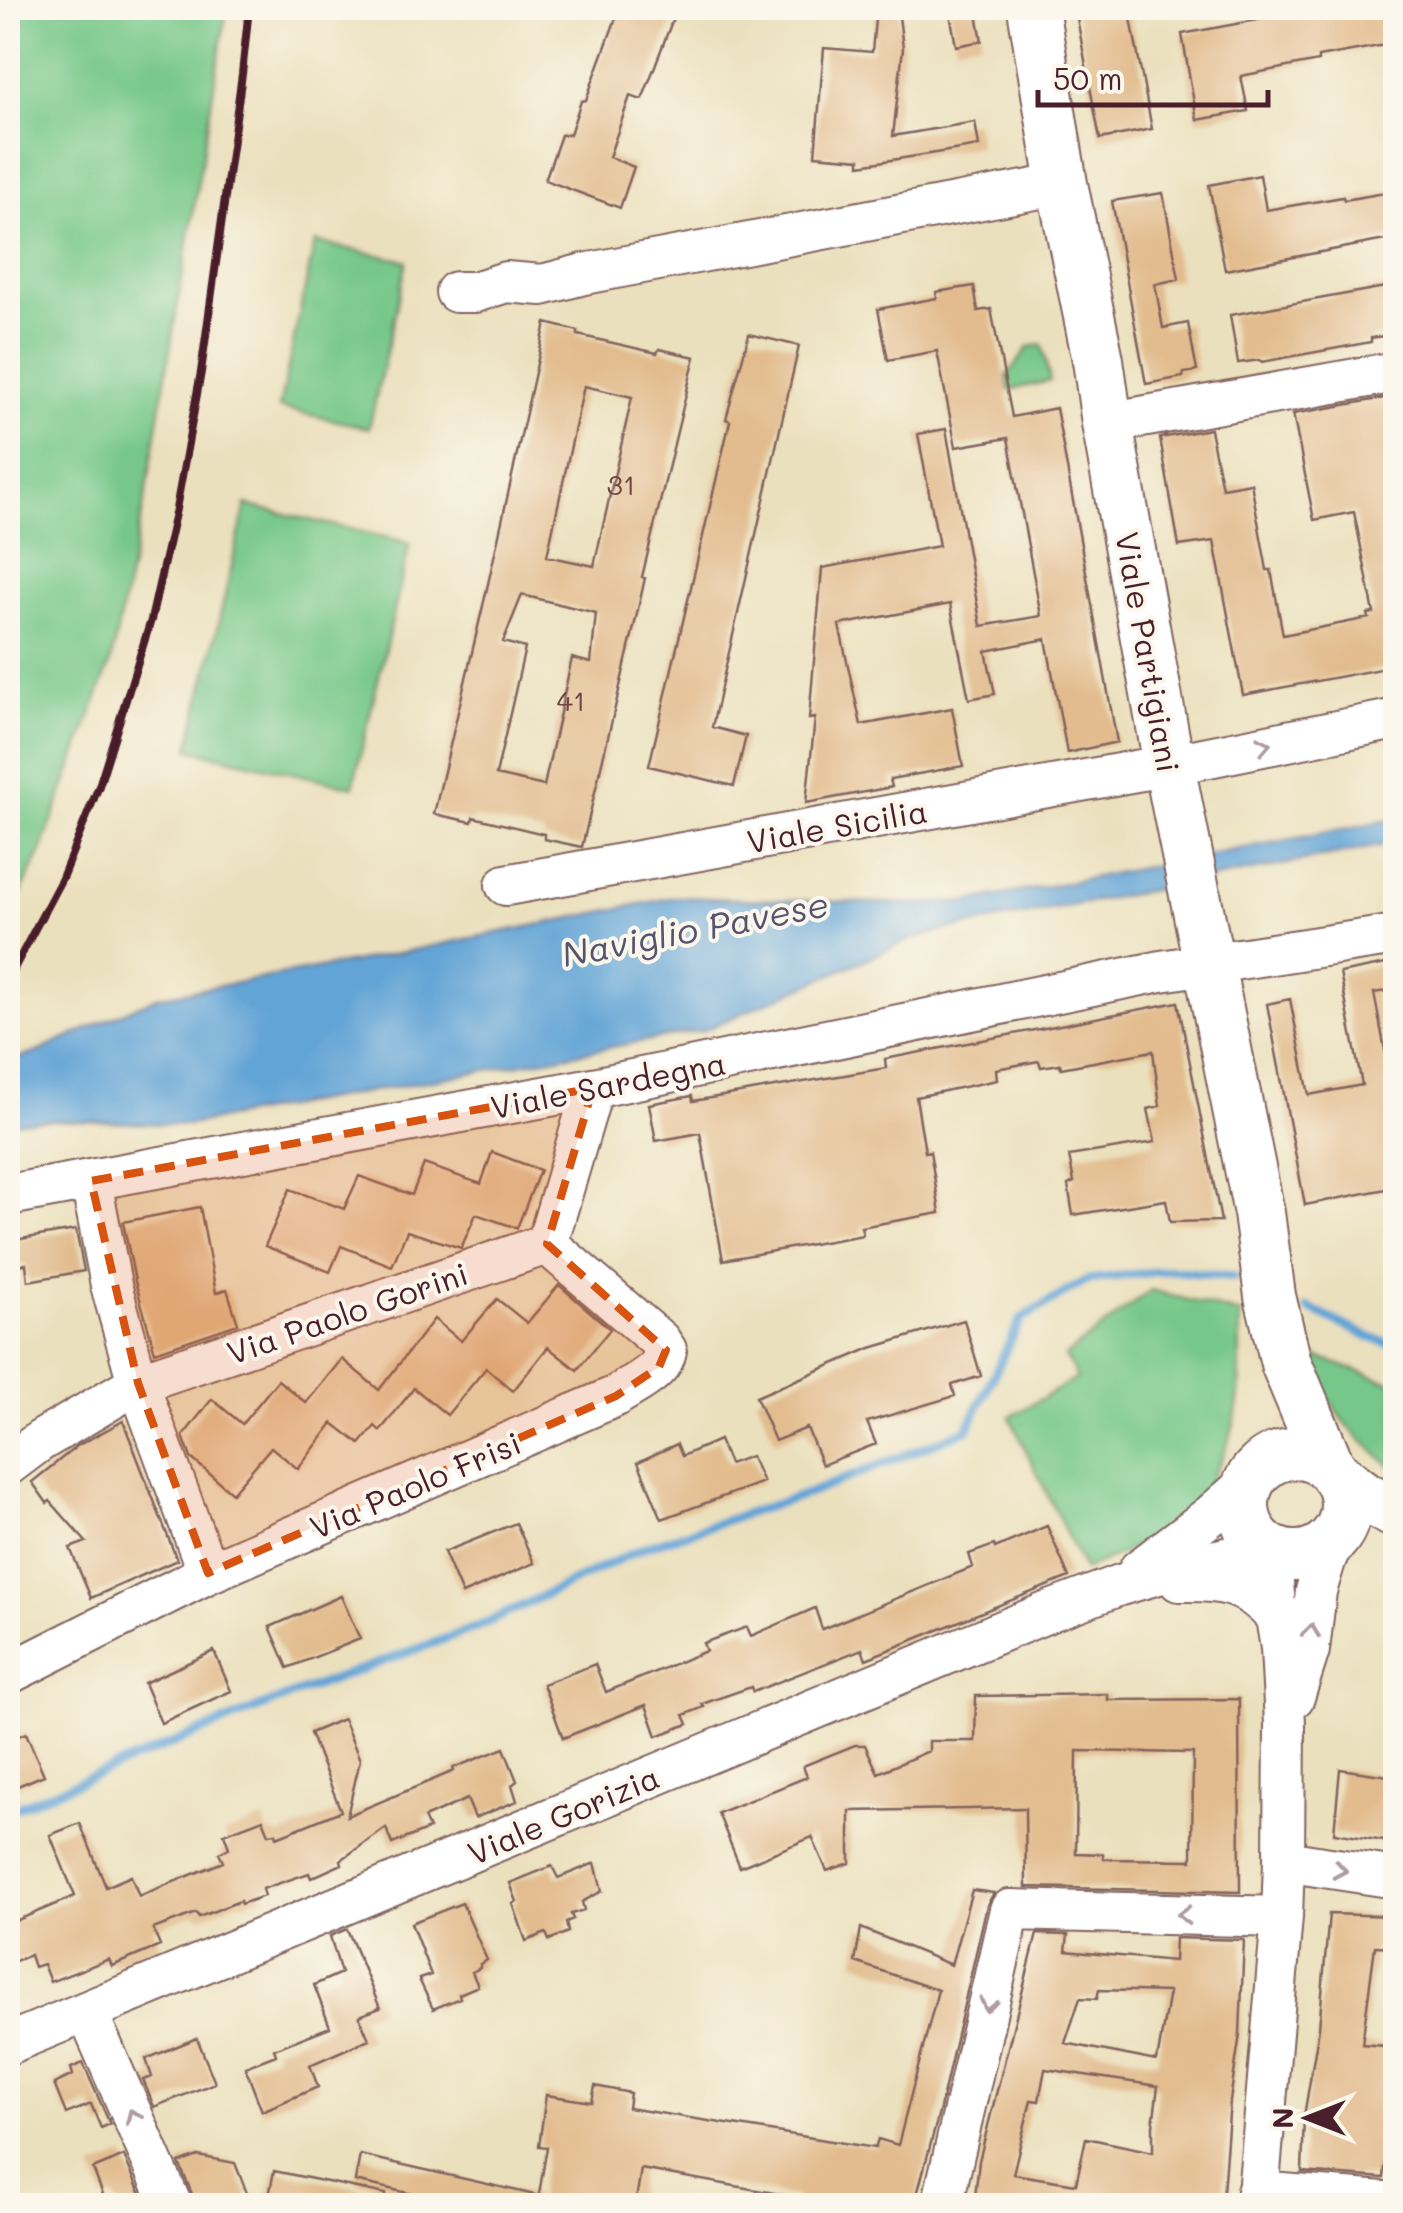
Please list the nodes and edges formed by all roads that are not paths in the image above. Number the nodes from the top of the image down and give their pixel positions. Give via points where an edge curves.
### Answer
1 (1033, 8) edge
2 (1062, 184) junction
3 (456, 292) dead end
4 (1396, 372) edge
5 (1106, 423) junction
6 (1396, 719) edge
7 (1171, 777) junction
8 (506, 885) dead end
9 (1396, 934) edge
10 (1208, 964) junction
11 (593, 1088) junction
12 (91, 1181) junction
13 (8, 1195) edge
14 (547, 1244) junction
15 (1270, 1296) junction
16 (138, 1384) junction
17 (8, 1465) edge
18 (1333, 1471) junction
19 (1254, 1476) junction
20 (1396, 1512) edge
21 (1396, 1523) edge
22 (1335, 1536) junction
23 (1270, 1549) junction
24 (208, 1572) junction
25 (1120, 1584) junction
26 (1276, 1617) junction
27 (8, 1674) edge
28 (1285, 1724) junction
29 (1284, 1861) junction
30 (1396, 1878) edge
31 (1282, 1918) junction
32 (87, 2012) junction
33 (8, 2044) edge
34 (1257, 2199) edge
35 (1396, 2202) edge
36 (172, 2206) edge
37 (942, 2206) edge

1 - 2 main road, Viale Partigiani
2 - 3 street via 542,286 506,282
2 - 5 main road, Viale Partigiani
4 - 5 street
5 - 7 main road, Viale Partigiani
7 -> 6 street, Viale Sicilia
7 - 8 street, Viale Sicilia
7 - 10 main road, Viale Partigiani
9 - 10 street, Viale Sardegna
10 - 11 street, Viale Sardegna
10 - 15 main road, Viale Partigiani
11 - 12 street, Viale Sardegna
11 - 14 street
12 - 13 street, Viale Sardegna
12 - 16 street
14 - 16 street, Via Paolo Gorini
14 - 24 street, Via Paolo Frisi via 660,1342 666,1350 658,1367 616,1396
15 - 18 main road, Viale Partigiani via 1286,1363
15 - 19 main road, Viale Partigiani via 1272,1402
16 - 17 street, Via Paolo Gorini
16 - 24 street
18 - 19 main road via 1292,1454
18 - 20 main road
18 - 22 main road via 1346,1506
19 - 23 main road via 1245,1512
19 - 25 street, Viale Gorizia
21 - 22 main road
22 - 23 main road via 1307,1554
28 -> 22 street
23 - 25 street, Viale Gorizia
23 - 26 street
24 - 27 street, Via Paolo Frisi
25 - 26 street, Viale Gorizia via 1220,1581
25 - 32 street, Viale Gorizia
26 - 28 street
28 - 29 street
29 -> 30 street
29 - 31 street
31 - 34 street
31 -> 37 street via 1010,1910
32 - 33 street, Viale Gorizia
36 -> 32 street
34 - 35 street

